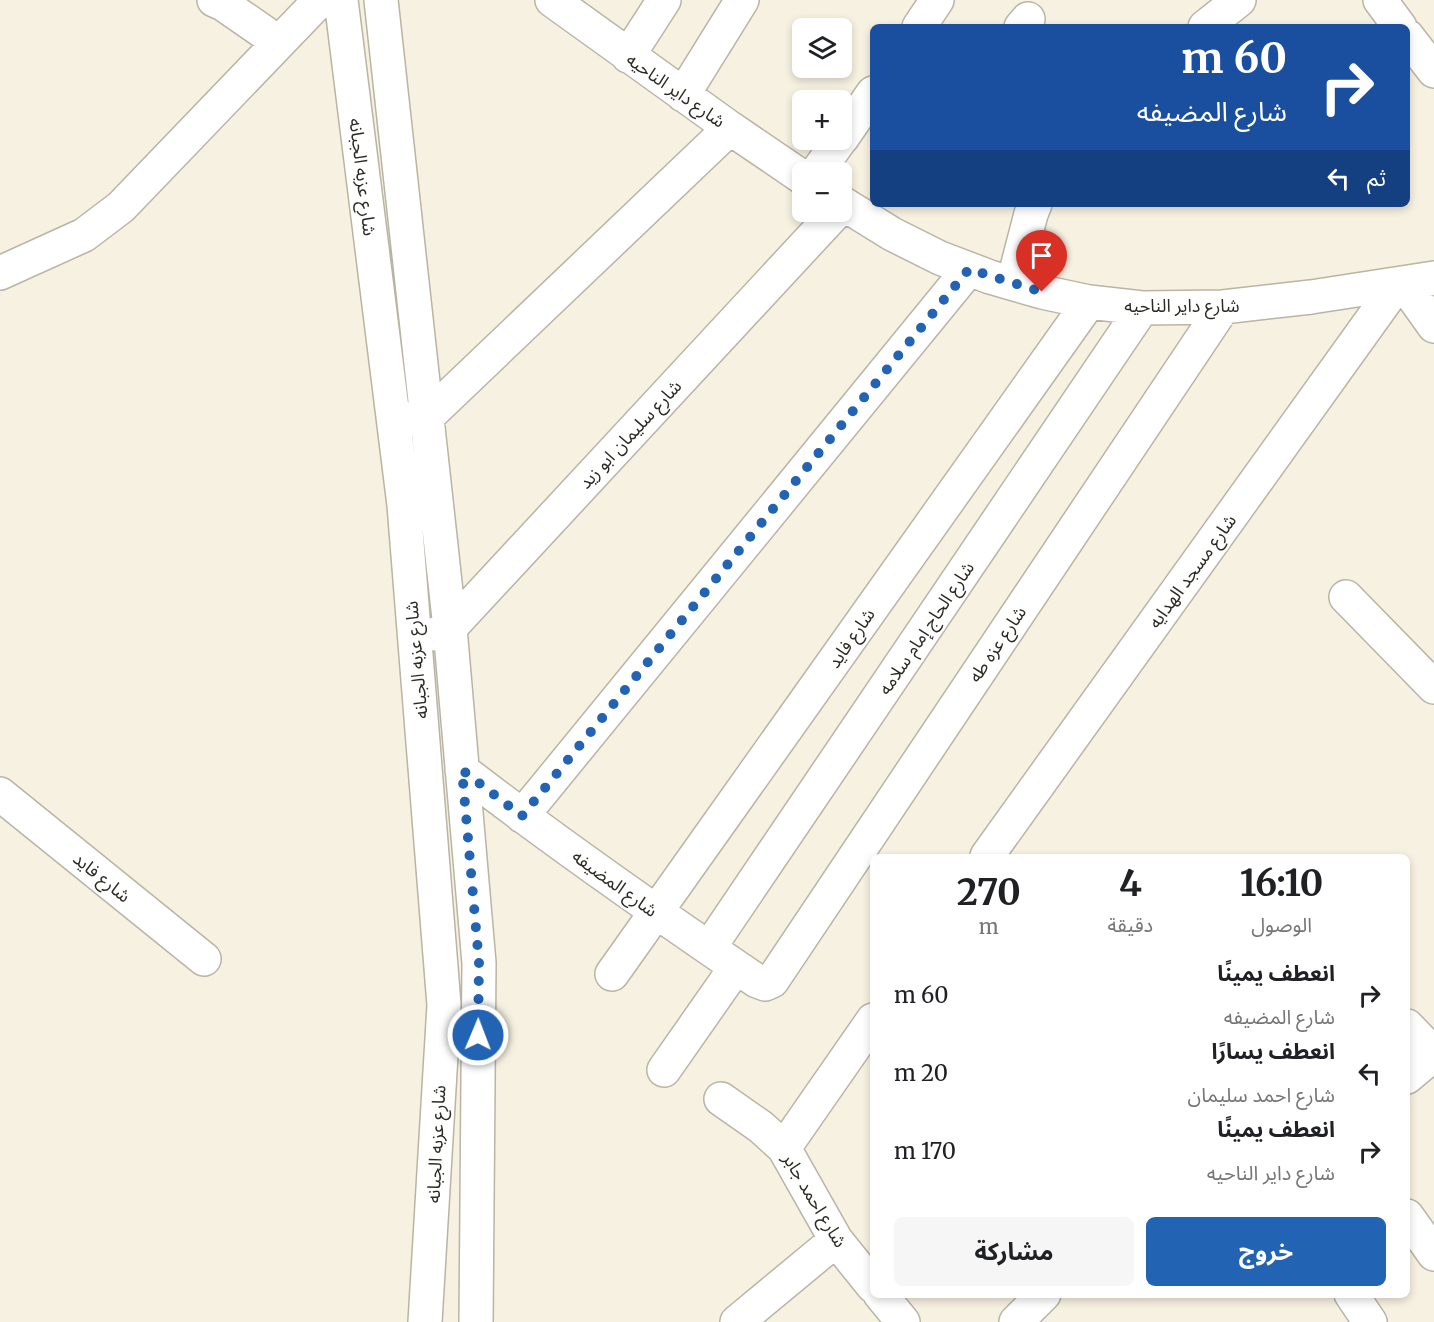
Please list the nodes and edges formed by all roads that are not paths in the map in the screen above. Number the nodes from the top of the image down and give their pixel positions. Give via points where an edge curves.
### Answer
1 (320, 0) edge
2 (341, 0) edge
3 (381, 0) edge
4 (552, 0) edge
5 (663, 0) edge
6 (742, 0) edge
7 (937, 0) edge
8 (1239, 0) edge
9 (1380, 0) edge
10 (222, 1) edge
11 (921, 24) edge
12 (1209, 24) edge
13 (1398, 24) edge
14 (1410, 40) edge
15 (278, 42) junction
16 (628, 56) junction
17 (1434, 71) edge
18 (683, 94) junction
19 (870, 97) edge
20 (852, 123) edge
21 (730, 128) junction
22 (792, 170) edge
23 (1034, 207) edge
24 (852, 209) edge
25 (838, 222) edge
26 (969, 269) junction
27 (0, 273) edge
28 (1013, 283) junction
29 (1412, 283) edge
30 (1089, 302) junction
31 (1222, 307) junction
32 (1142, 308) junction
33 (1434, 326) edge
34 (427, 417) junction
35 (393, 420) junction
36 (1346, 597) dead end
37 (450, 628) junction
38 (414, 632) junction
39 (1434, 687) edge
40 (462, 770) junction
41 (0, 794) edge
42 (522, 816) junction
43 (988, 854) edge
44 (656, 913) junction
45 (709, 948) junction
46 (204, 959) dead end
47 (479, 963) junction
48 (441, 965) junction
49 (736, 967) junction
50 (612, 974) dead end
51 (772, 981) joint
52 (870, 1024) edge
53 (1410, 1029) edge
54 (1434, 1054) edge
55 (664, 1070) dead end
56 (1410, 1074) edge
57 (721, 1099) dead end
58 (784, 1148) junction
59 (1410, 1220) edge
60 (836, 1240) junction
61 (1434, 1254) edge
62 (870, 1282) edge
63 (883, 1298) edge
64 (1040, 1298) edge
65 (1354, 1298) edge
66 (425, 1322) edge
67 (476, 1322) edge
68 (737, 1322) edge
69 (903, 1322) edge
70 (1016, 1322) edge
71 (1370, 1322) edge

1 - 15 street
2 - 35 street, شارع عزبه الجبانه
3 - 34 street, شارع عزبه الجبانه
4 - 16 street, شارع داير الناحيه
5 - 16 street
6 - 18 street
7 - 11 street
8 - 12 street
9 - 13 street
10 - 15 street
14 - 17 street
15 - 27 street via 121,207 84,234
16 - 18 street, شارع داير الناحيه
18 - 21 street, شارع داير الناحيه
19 - 20 street
21 - 22 street, شارع داير الناحيه
21 - 34 street
23 - 28 street
24 - 26 street, شارع داير الناحيه via 892,234
25 - 37 street, شارع سليمان ابو زيد
26 - 28 street, شارع داير الناحيه
26 - 42 street
28 - 30 street, شارع داير الناحيه
29 - 31 street, شارع داير الناحيه
29 - 33 street
29 - 43 street, شارع مسجد الهدايه
30 - 32 street, شارع داير الناحيه
30 - 44 street, شارع فايد
31 - 32 street, شارع داير الناحيه
31 - 51 street, شارع عزه طه
32 - 45 street, شارع الحاج إمام سلامه
34 - 35 street
34 - 37 street, شارع عزبه الجبانه
35 - 38 street, شارع عزبه الجبانه
36 - 39 street
37 - 38 street via 440,634
37 - 40 street, شارع عزبه الجبانه
38 - 48 street, شارع عزبه الجبانه
40 - 42 street, شارع المضيفه
40 - 47 street, شارع عزبه الجبانه
41 - 46 street, شارع فايد
42 - 44 street, شارع المضيفه
44 - 45 street, شارع المضيفه
44 - 50 street, شارع فايد
45 - 49 street, شارع المضيفه
47 - 48 street
47 - 67 street, شارع عزبه الجبانه
48 - 66 street, شارع عزبه الجبانه via 444,1005
49 - 51 street, شارع المضيفه via 757,981
49 - 55 street
52 - 58 street
53 - 54 street
54 - 56 street
57 - 58 street, شارع احمد جابر
58 - 60 street, شارع احمد جابر
59 - 61 street
60 - 62 street, شارع احمد جابر
60 - 68 street
63 - 69 street
64 - 70 street
65 - 71 street

